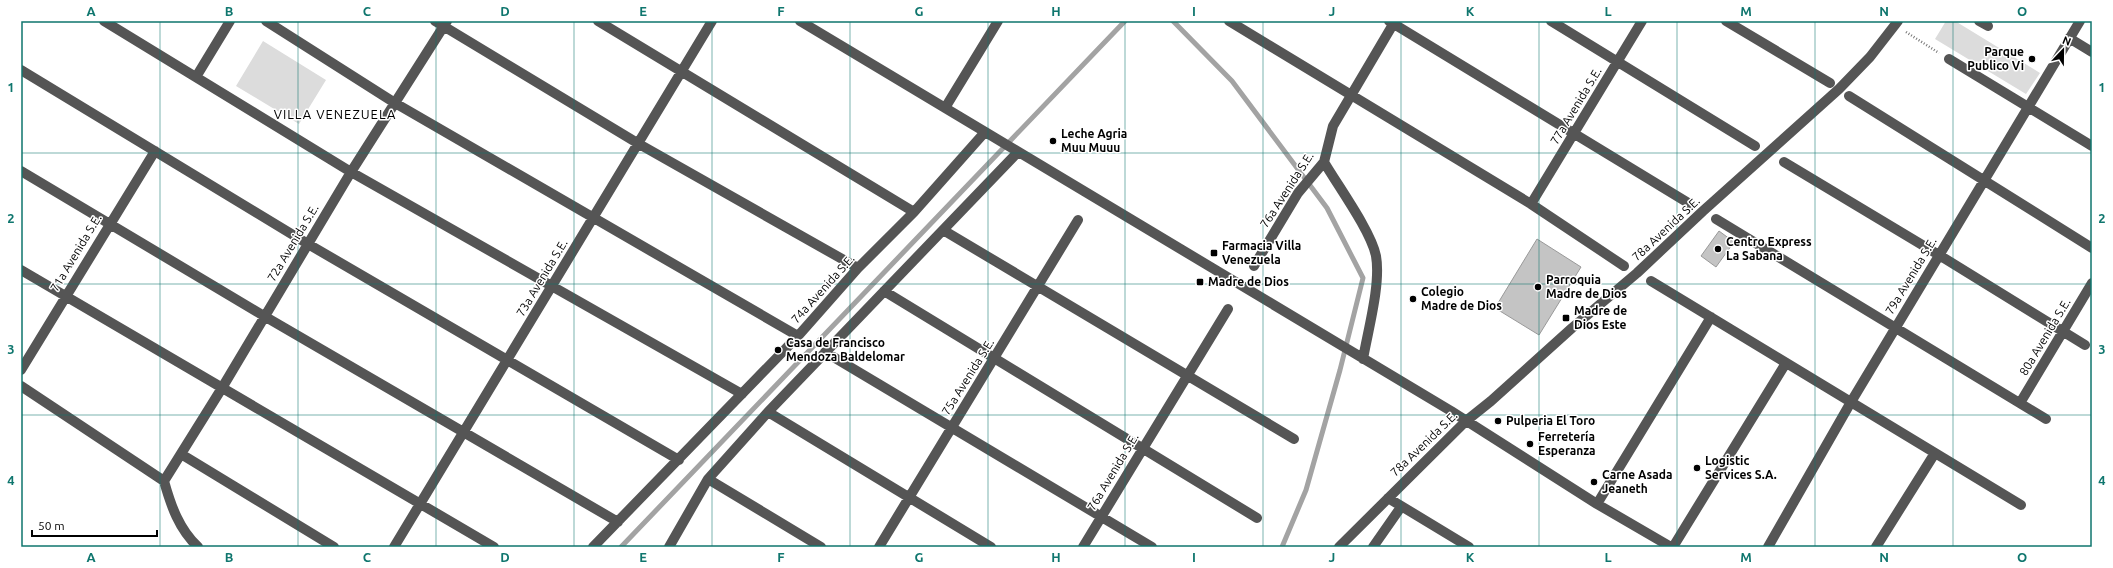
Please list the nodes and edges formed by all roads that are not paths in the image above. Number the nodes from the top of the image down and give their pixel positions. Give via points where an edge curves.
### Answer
1 (104, 21) edge
2 (230, 21) edge
3 (266, 21) edge
4 (598, 21) edge
5 (712, 21) edge
6 (800, 21) edge
7 (998, 21) edge
8 (1229, 21) edge
9 (1551, 21) edge
10 (1642, 21) edge
11 (1726, 21) edge
12 (2080, 21) edge
13 (1393, 22) edge
14 (442, 23) edge
15 (1897, 23) edge
16 (2069, 38) junction
17 (2092, 52) edge
18 (1949, 59) road end
19 (1618, 62) junction
20 (21, 70) edge
21 (682, 72) junction
22 (196, 77) junction
23 (1830, 83) dead end
24 (1350, 95) junction
25 (1849, 96) dead end
26 (395, 103) junction
27 (2028, 107) junction
28 (945, 108) junction
29 (985, 132) junction
30 (1574, 133) junction
31 (639, 144) junction
32 (1755, 146) dead end
33 (2092, 146) edge
34 (155, 150) junction
35 (1018, 152) junction
36 (1324, 162) junction
37 (1784, 162) dead end
38 (21, 171) edge
39 (351, 172) junction
40 (1984, 181) junction
41 (1531, 204) junction
42 (1690, 204) dead end
43 (914, 212) junction
44 (594, 217) junction
45 (1716, 219) dead end
46 (1078, 220) dead end
47 (109, 223) junction
48 (943, 230) junction
49 (308, 244) junction
50 (2092, 248) edge
51 (1939, 255) junction
52 (1254, 266) dead end
53 (1624, 266) dead end
54 (858, 268) junction
55 (21, 270) edge
56 (1651, 281) dead end
57 (2092, 283) edge
58 (552, 287) junction
59 (1039, 287) junction
60 (884, 291) junction
61 (66, 296) junction
62 (1228, 309) dead end
63 (264, 316) junction
64 (1711, 317) junction
65 (1896, 328) junction
66 (2063, 332) junction
67 (798, 336) junction
68 (2085, 345) dead end
69 (825, 352) junction
70 (994, 359) junction
71 (1363, 359) junction
72 (507, 361) junction
73 (1786, 362) junction
74 (21, 370) edge
75 (1187, 375) junction
76 (21, 386) edge
77 (222, 388) junction
78 (742, 394) junction
79 (1851, 402) junction
80 (2020, 403) junction
81 (768, 412) junction
82 (2046, 420) dead end
83 (1466, 421) junction
84 (952, 428) junction
85 (464, 433) junction
86 (1294, 438) dead end
87 (1143, 448) junction
88 (1935, 453) junction
89 (182, 454) junction
90 (679, 460) junction
91 (708, 479) junction
92 (164, 481) junction
93 (908, 497) junction
94 (1388, 498) junction
95 (421, 504) junction
96 (1597, 504) junction
97 (2021, 505) dead end
98 (1401, 507) junction
99 (1101, 516) junction
100 (1257, 518) dead end
101 (618, 522) junction
102 (198, 547) edge
103 (334, 547) edge
104 (394, 547) edge
105 (494, 547) edge
106 (593, 547) edge
107 (669, 547) edge
108 (821, 547) edge
109 (878, 547) edge
110 (991, 547) edge
111 (1083, 547) edge
112 (1152, 547) edge
113 (1340, 547) edge
114 (1373, 547) edge
115 (1469, 547) edge
116 (1672, 547) edge
117 (1768, 547) edge
118 (1876, 547) edge

1 - 22 street
2 - 22 street
3 - 26 street
4 - 21 street
5 - 21 street, 73a Avenida S.E.
6 - 28 street
7 - 28 street
8 - 24 street
9 - 19 street
10 - 19 street, 77a Avenida S.E.
11 - 23 street
12 - 16 street, 79a Avenida S.E.
13 - 24 street, 76a Avenida S.E.
13 - 30 street
14 - 26 street, 72a Avenida S.E.
14 - 31 street
15 - 83 street, 78a Avenida S.E. via 1870,57 1833,94 1637,273
16 - 17 street
16 - 27 street, 79a Avenida S.E.
18 - 27 street
19 - 30 street, 77a Avenida S.E.
19 - 32 street
20 - 34 street
21 - 31 street, 73a Avenida S.E.
21 - 43 street
22 - 39 street
24 - 36 street, 76a Avenida S.E. via 1333,126
24 - 41 street
25 - 40 street
26 - 39 street, 72a Avenida S.E.
26 - 44 street
27 - 33 street
27 - 40 street, 79a Avenida S.E.
28 - 29 street
29 - 35 street
29 - 43 street, 74a Avenida S.E.
30 - 41 street, 77a Avenida S.E.
30 - 42 street
31 - 44 street, 73a Avenida S.E.
31 - 54 street
34 - 47 street, 71a Avenida S.E.
34 - 49 street
35 - 48 street
35 - 71 street
36 - 52 street, 76a Avenida S.E. via 1298,193
36 - 71 street via 1368,235 1376,255 1377,274
37 - 51 street
38 - 47 street
39 - 49 street, 72a Avenida S.E.
39 - 58 street
40 - 50 street
40 - 51 street, 79a Avenida S.E.
41 - 53 street
43 - 54 street, 74a Avenida S.E.
44 - 58 street, 73a Avenida S.E.
44 - 67 street
45 - 65 street
46 - 59 street, 75a Avenida S.E.
47 - 61 street, 71a Avenida S.E.
47 - 63 street
48 - 59 street
48 - 60 street
49 - 63 street, 72a Avenida S.E.
49 - 72 street
51 - 65 street, 79a Avenida S.E.
51 - 66 street
54 - 67 street, 74a Avenida S.E.
55 - 61 street
56 - 64 street
57 - 66 street, 80a Avenida S.E.
58 - 72 street, 73a Avenida S.E.
58 - 78 street
59 - 70 street, 75a Avenida S.E.
59 - 75 street
60 - 69 street
60 - 70 street
61 - 74 street, 71a Avenida S.E.
61 - 77 street
62 - 75 street, 76a Avenida S.E.
63 - 77 street, 72a Avenida S.E.
63 - 85 street
64 - 73 street
64 - 96 street
65 - 79 street, 79a Avenida S.E.
65 - 80 street
66 - 68 street
66 - 80 street, 80a Avenida S.E.
67 - 78 street, 74a Avenida S.E.
69 - 81 street
69 - 84 street
70 - 84 street, 75a Avenida S.E.
70 - 87 street
71 - 83 street
72 - 85 street, 73a Avenida S.E.
72 - 90 street
73 - 79 street
73 - 116 street
75 - 86 street
75 - 87 street, 76a Avenida S.E.
76 - 92 street
77 - 89 street, 72a Avenida S.E.
77 - 95 street
78 - 90 street, 74a Avenida S.E.
79 - 88 street
79 - 117 street, 79a Avenida S.E.
80 - 82 street
81 - 91 street
81 - 93 street
83 - 94 street, 78a Avenida S.E.
83 - 96 street
84 - 93 street, 75a Avenida S.E.
84 - 99 street
85 - 95 street, 73a Avenida S.E.
85 - 101 street
87 - 99 street, 76a Avenida S.E.
87 - 100 street
88 - 97 street
88 - 118 street
89 - 92 street, 72a Avenida S.E.
89 - 103 street
90 - 101 street, 74a Avenida S.E.
91 - 107 street
91 - 108 street
92 - 102 street via 178,522
93 - 109 street, 75a Avenida S.E.
93 - 110 street
94 - 98 street
94 - 113 street, 78a Avenida S.E.
95 - 104 street, 73a Avenida S.E.
95 - 105 street
96 - 116 street
98 - 114 street
98 - 115 street
99 - 111 street, 76a Avenida S.E.
99 - 112 street
101 - 106 street, 74a Avenida S.E.

